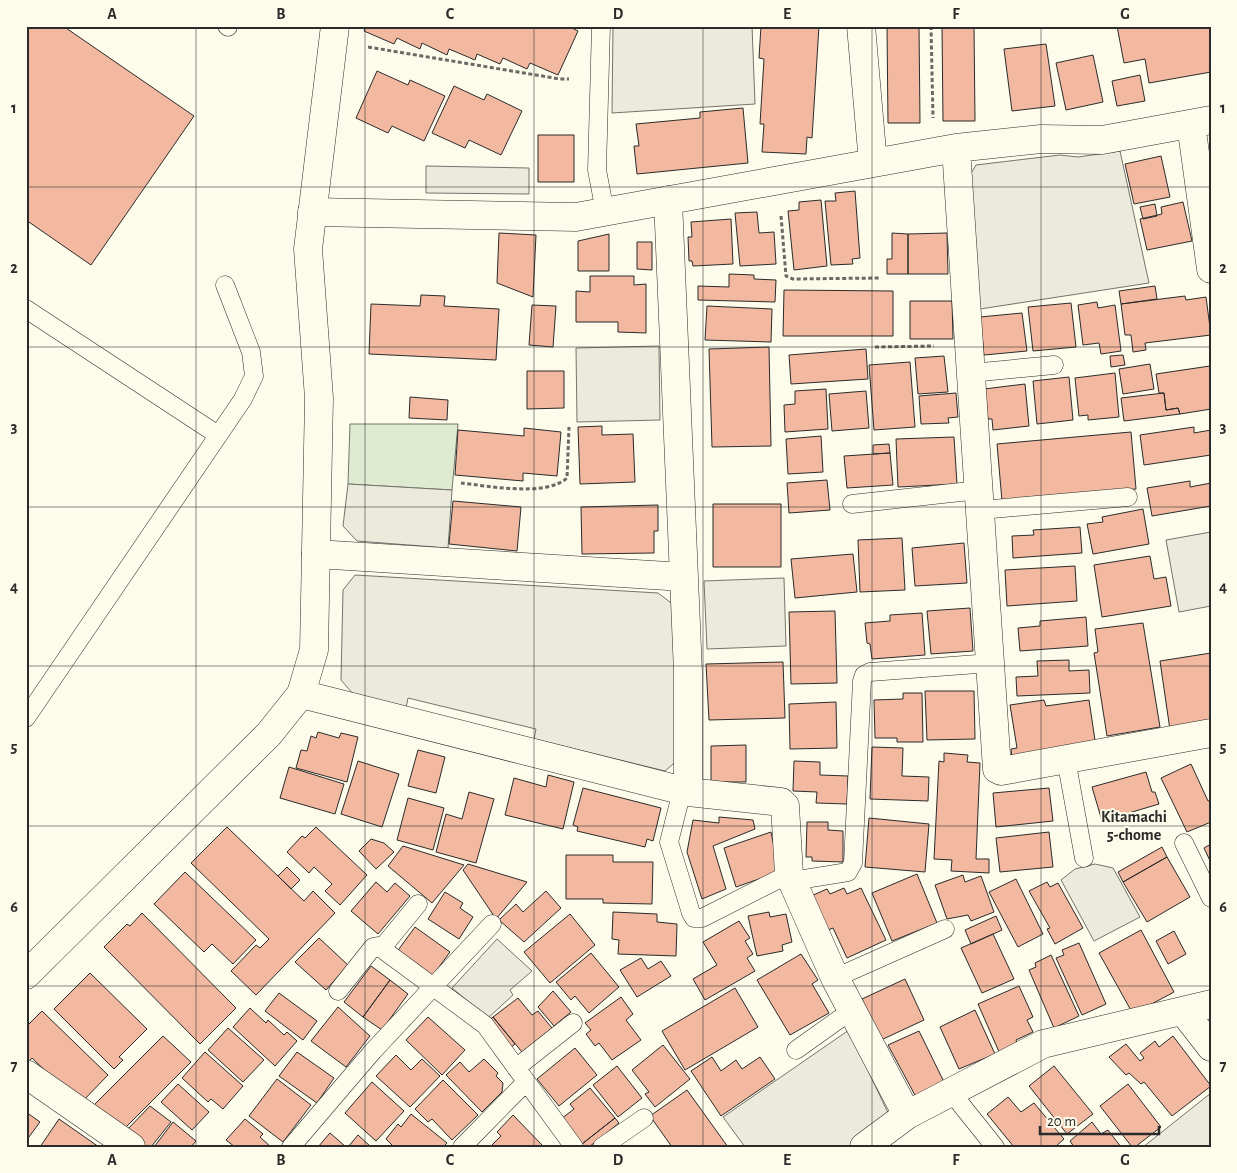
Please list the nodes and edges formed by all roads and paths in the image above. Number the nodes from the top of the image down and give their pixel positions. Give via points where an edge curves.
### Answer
1 (601, 26) edge
2 (861, 26) edge
3 (931, 26) edge
4 (334, 34) edge
5 (600, 78) junction
6 (1201, 122) edge
7 (945, 150) junction
8 (874, 163) junction
9 (779, 180) junction
10 (668, 200) junction
11 (312, 212) junction
12 (605, 212) junction
13 (1211, 269) edge
14 (879, 278) dead end
15 (225, 285) dead end
16 (26, 309) edge
17 (970, 345) junction
18 (875, 347) dead end
19 (1054, 365) dead end
20 (972, 373) junction
21 (569, 427) dead end
22 (218, 435) junction
23 (461, 483) dead end
24 (1128, 497) dead end
25 (980, 500) junction
26 (852, 504) dead end
27 (316, 554) junction
28 (684, 578) junction
29 (991, 663) junction
30 (301, 694) junction
31 (26, 718) edge
32 (1211, 733) edge
33 (1066, 759) junction
34 (685, 792) junction
35 (1184, 843) dead end
36 (1084, 858) dead end
37 (790, 877) junction
38 (1211, 898) edge
39 (418, 904) dead end
40 (492, 924) dead end
41 (945, 929) dead end
42 (381, 949) junction
43 (26, 975) edge
44 (835, 978) junction
45 (434, 986) junction
46 (338, 991) dead end
47 (1211, 1004) edge
48 (852, 1010) junction
49 (1183, 1011) junction
50 (573, 1024) dead end
51 (1211, 1047) edge
52 (796, 1050) dead end
53 (516, 1068) junction
54 (26, 1074) edge
55 (526, 1082) junction
56 (951, 1092) junction
57 (907, 1115) junction
58 (644, 1118) dead end
59 (131, 1147) edge
60 (291, 1147) edge
61 (462, 1147) edge
62 (574, 1147) edge
63 (602, 1147) edge
64 (864, 1147) edge
65 (995, 1147) edge

1 - 5 lane
2 - 8 street
3 - 7 path
4 - 5 path via 560,80
4 - 11 street
5 - 12 lane via 597,170
6 - 7 street via 1102,140 1042,139
6 - 13 street
7 - 8 street
7 - 17 street
8 - 9 street
9 - 10 street
9 - 14 path via 786,276 793,279
10 - 12 street
10 - 28 street
11 - 12 street via 576,217
11 - 27 street via 308,249 319,398
15 - 22 lane via 251,352 254,376 243,399
16 - 22 lane
17 - 18 path
17 - 20 street
19 - 20 lane
20 - 25 street
21 - 23 path via 567,478 562,482 528,490
22 - 31 lane
24 - 25 lane
25 - 26 lane
25 - 29 street
27 - 28 street
27 - 30 street via 314,650
28 - 34 street via 688,672
29 - 33 street via 997,769 1001,771
29 - 37 lane via 864,675 853,863 848,872
30 - 34 street
30 - 43 street via 269,734
32 - 33 street
33 - 36 lane
34 - 37 street via 781,802 785,806
34 - 37 lane via 670,832 670,850 694,918 702,918
35 - 38 lane
37 - 44 street
39 - 42 lane
40 - 45 lane
41 - 44 lane
42 - 45 lane
42 - 46 lane via 373,947
44 - 48 street
45 - 53 lane via 485,1025
45 - 60 lane
47 - 49 street
48 - 52 lane
48 - 57 street
49 - 51 street
49 - 56 street via 1043,1044
50 - 53 lane
53 - 55 lane
54 - 59 street
55 - 61 lane
55 - 62 lane
56 - 57 street
56 - 65 lane
57 - 64 street
58 - 63 lane

